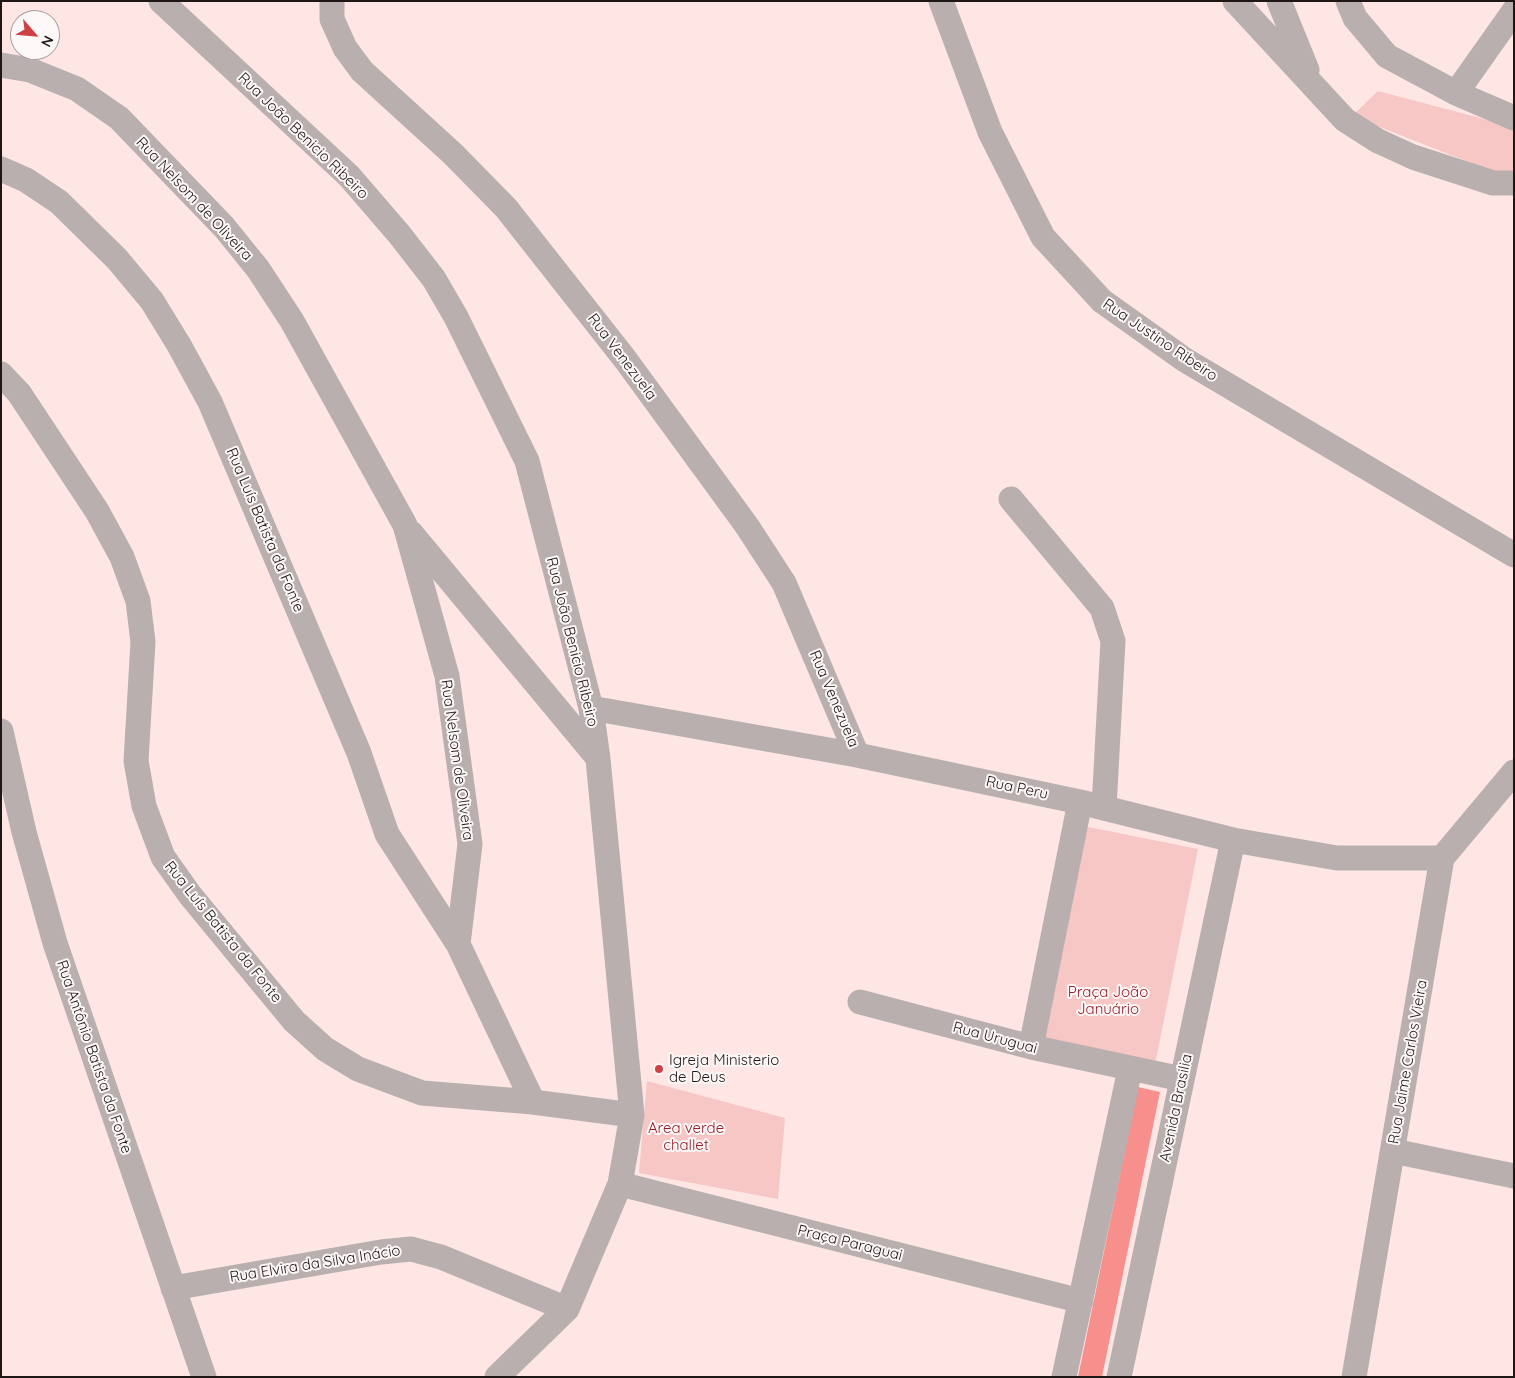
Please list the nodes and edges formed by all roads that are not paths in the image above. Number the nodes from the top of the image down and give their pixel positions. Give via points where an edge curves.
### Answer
1 (161, 1) edge
2 (332, 1) edge
3 (940, 1) edge
4 (1235, 1) edge
5 (1279, 1) edge
6 (1348, 1) edge
7 (1514, 11) edge
8 (1, 65) edge
9 (1312, 84) junction
10 (1456, 93) junction
11 (1514, 118) edge
12 (1, 169) edge
13 (1514, 183) edge
14 (1, 374) edge
15 (1011, 499) dead end
16 (405, 525) junction
17 (1514, 555) edge
18 (591, 708) junction
19 (1, 732) edge
20 (857, 755) junction
21 (598, 759) junction
22 (1514, 772) edge
23 (1080, 802) junction
24 (1104, 808) junction
25 (1233, 840) junction
26 (1442, 858) junction
27 (458, 944) junction
28 (860, 1002) dead end
29 (1031, 1048) junction
30 (1130, 1069) junction
31 (1182, 1080) junction
32 (533, 1102) junction
33 (632, 1115) junction
34 (1393, 1152) junction
35 (1514, 1176) edge
36 (620, 1184) junction
37 (173, 1288) junction
38 (1080, 1301) junction
39 (567, 1309) junction
40 (204, 1377) edge
41 (497, 1377) edge
42 (1064, 1377) edge
43 (1119, 1377) edge
44 (1354, 1377) edge

1 - 18 street, Rua João Benicio Ribeiro via 349,176 434,279 527,461
2 - 20 street, Rua Venezuela via 332,19 344,48 362,72 453,154 506,208 625,359 747,526 784,583
3 - 17 street, Rua Justino Ribeiro via 990,132 1043,237 1102,301 1185,360
4 - 9 street
5 - 9 street
6 - 10 street via 1355,18 1387,56
7 - 10 street
8 - 16 street, Rua Nelsom de Oliveira via 30,70 77,89 119,118 224,227 258,269 292,321
9 - 13 street via 1345,120 1378,141 1413,157 1492,183
10 - 11 street
12 - 27 street, Rua Luís Batista da Fonte via 26,180 59,202 117,259 152,301 179,345 210,402 359,753 387,834
14 - 32 street, Rua Luís Batista da Fonte via 20,393 97,511 122,558 138,601 143,642 136,761 144,806 163,857 190,895 294,1021 326,1049 358,1068 422,1093
15 - 24 street via 1102,608 1112,641
16 - 21 street, Rua Nelsom de Oliveira
16 - 27 street, Rua Nelsom de Oliveira via 447,676 470,844
18 - 20 street, Rua Peru
18 - 21 street, Rua João Benicio Ribeiro
19 - 37 street, Rua Antônio Batista da Fonte via 24,832 55,943
20 - 23 street, Rua Peru
21 - 33 street, Rua João Benicio Ribeiro
22 - 26 street
23 - 24 street, Rua Peru
23 - 29 street
24 - 25 street, Rua Peru
25 - 26 street, Rua Peru via 1337,858
25 - 31 street, Avenida Brasilia
26 - 34 street, Rua Jaime Carlos Vieira
27 - 32 street
28 - 29 street, Rua Uruguai
29 - 30 street, Rua Uruguai
30 - 31 street, Rua Uruguai
30 - 38 street
31 - 43 street, Avenida Brasilia
32 - 33 street, Rua Luís Batista da Fonte
33 - 36 street, Rua João Benicio Ribeiro
34 - 35 street
34 - 44 street, Rua Jaime Carlos Vieira
36 - 38 street, Praça Paraguai
36 - 39 street, Rua João Benicio Ribeiro
37 - 39 street, Rua Elvira da Silva Inácio via 411,1249 441,1257
37 - 40 street, Rua Antônio Batista da Fonte
38 - 42 street
39 - 41 street, Rua João Benicio Ribeiro

